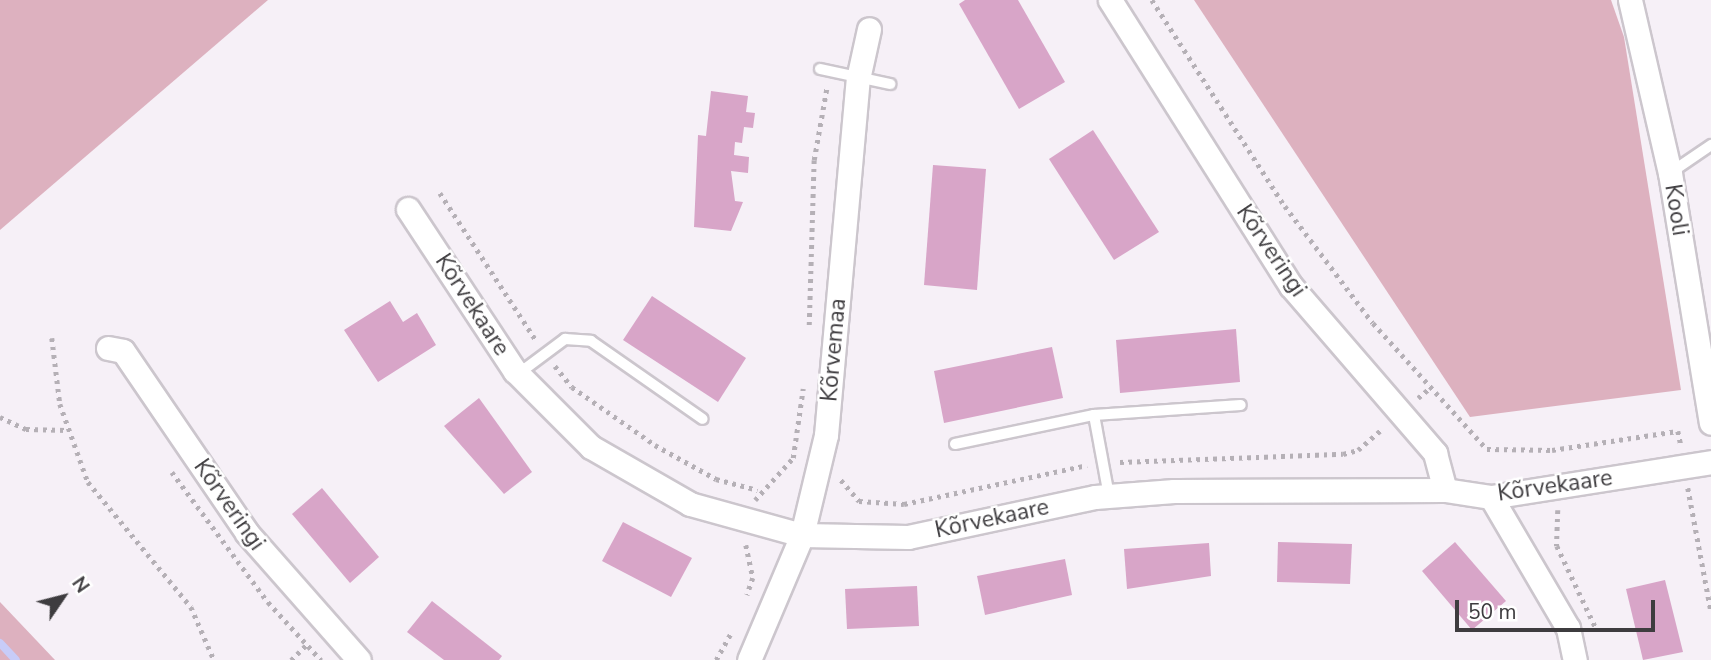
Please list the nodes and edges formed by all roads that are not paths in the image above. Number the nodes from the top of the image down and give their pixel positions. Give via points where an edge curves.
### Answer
1 (1110, 0) edge
2 (1630, 0) edge
3 (869, 29) dead end
4 (825, 70) road end
5 (858, 79) junction
6 (890, 84) dead end
7 (1711, 145) edge
8 (1670, 173) junction
9 (408, 209) dead end
10 (108, 348) dead end
11 (518, 374) junction
12 (1709, 398) edge
13 (1241, 405) dead end
14 (1094, 415) junction
15 (703, 419) dead end
16 (1711, 423) edge
17 (955, 444) dead end
18 (1711, 462) edge
19 (1445, 490) junction
20 (1109, 496) junction
21 (1492, 497) junction
22 (802, 535) junction
23 (359, 660) edge
24 (749, 660) edge
25 (1575, 660) edge

1 - 19 street, Kõrveringi via 1291,286 1435,453
2 - 8 street, Kooli
3 - 5 street, Kõrvemaa
4 - 5 lane
5 - 6 lane
5 - 22 street, Kõrvemaa via 826,435
7 - 8 lane
8 - 12 street, Kooli
9 - 11 street, Kõrvekaare
10 - 23 street, Kõrveringi via 123,351 247,533
11 - 15 lane via 565,339 609,348
11 - 22 street, Kõrvekaare via 591,447 637,478 749,524
12 - 16 street, Kooli
13 - 14 lane
14 - 17 lane
14 - 20 lane
18 - 21 street, Kõrvekaare
19 - 20 street, Kõrvekaare
19 - 21 street, Kõrvekaare
20 - 22 street, Kõrvekaare via 908,537
21 - 25 street via 1568,628
22 - 24 street, Kõrvemaa

